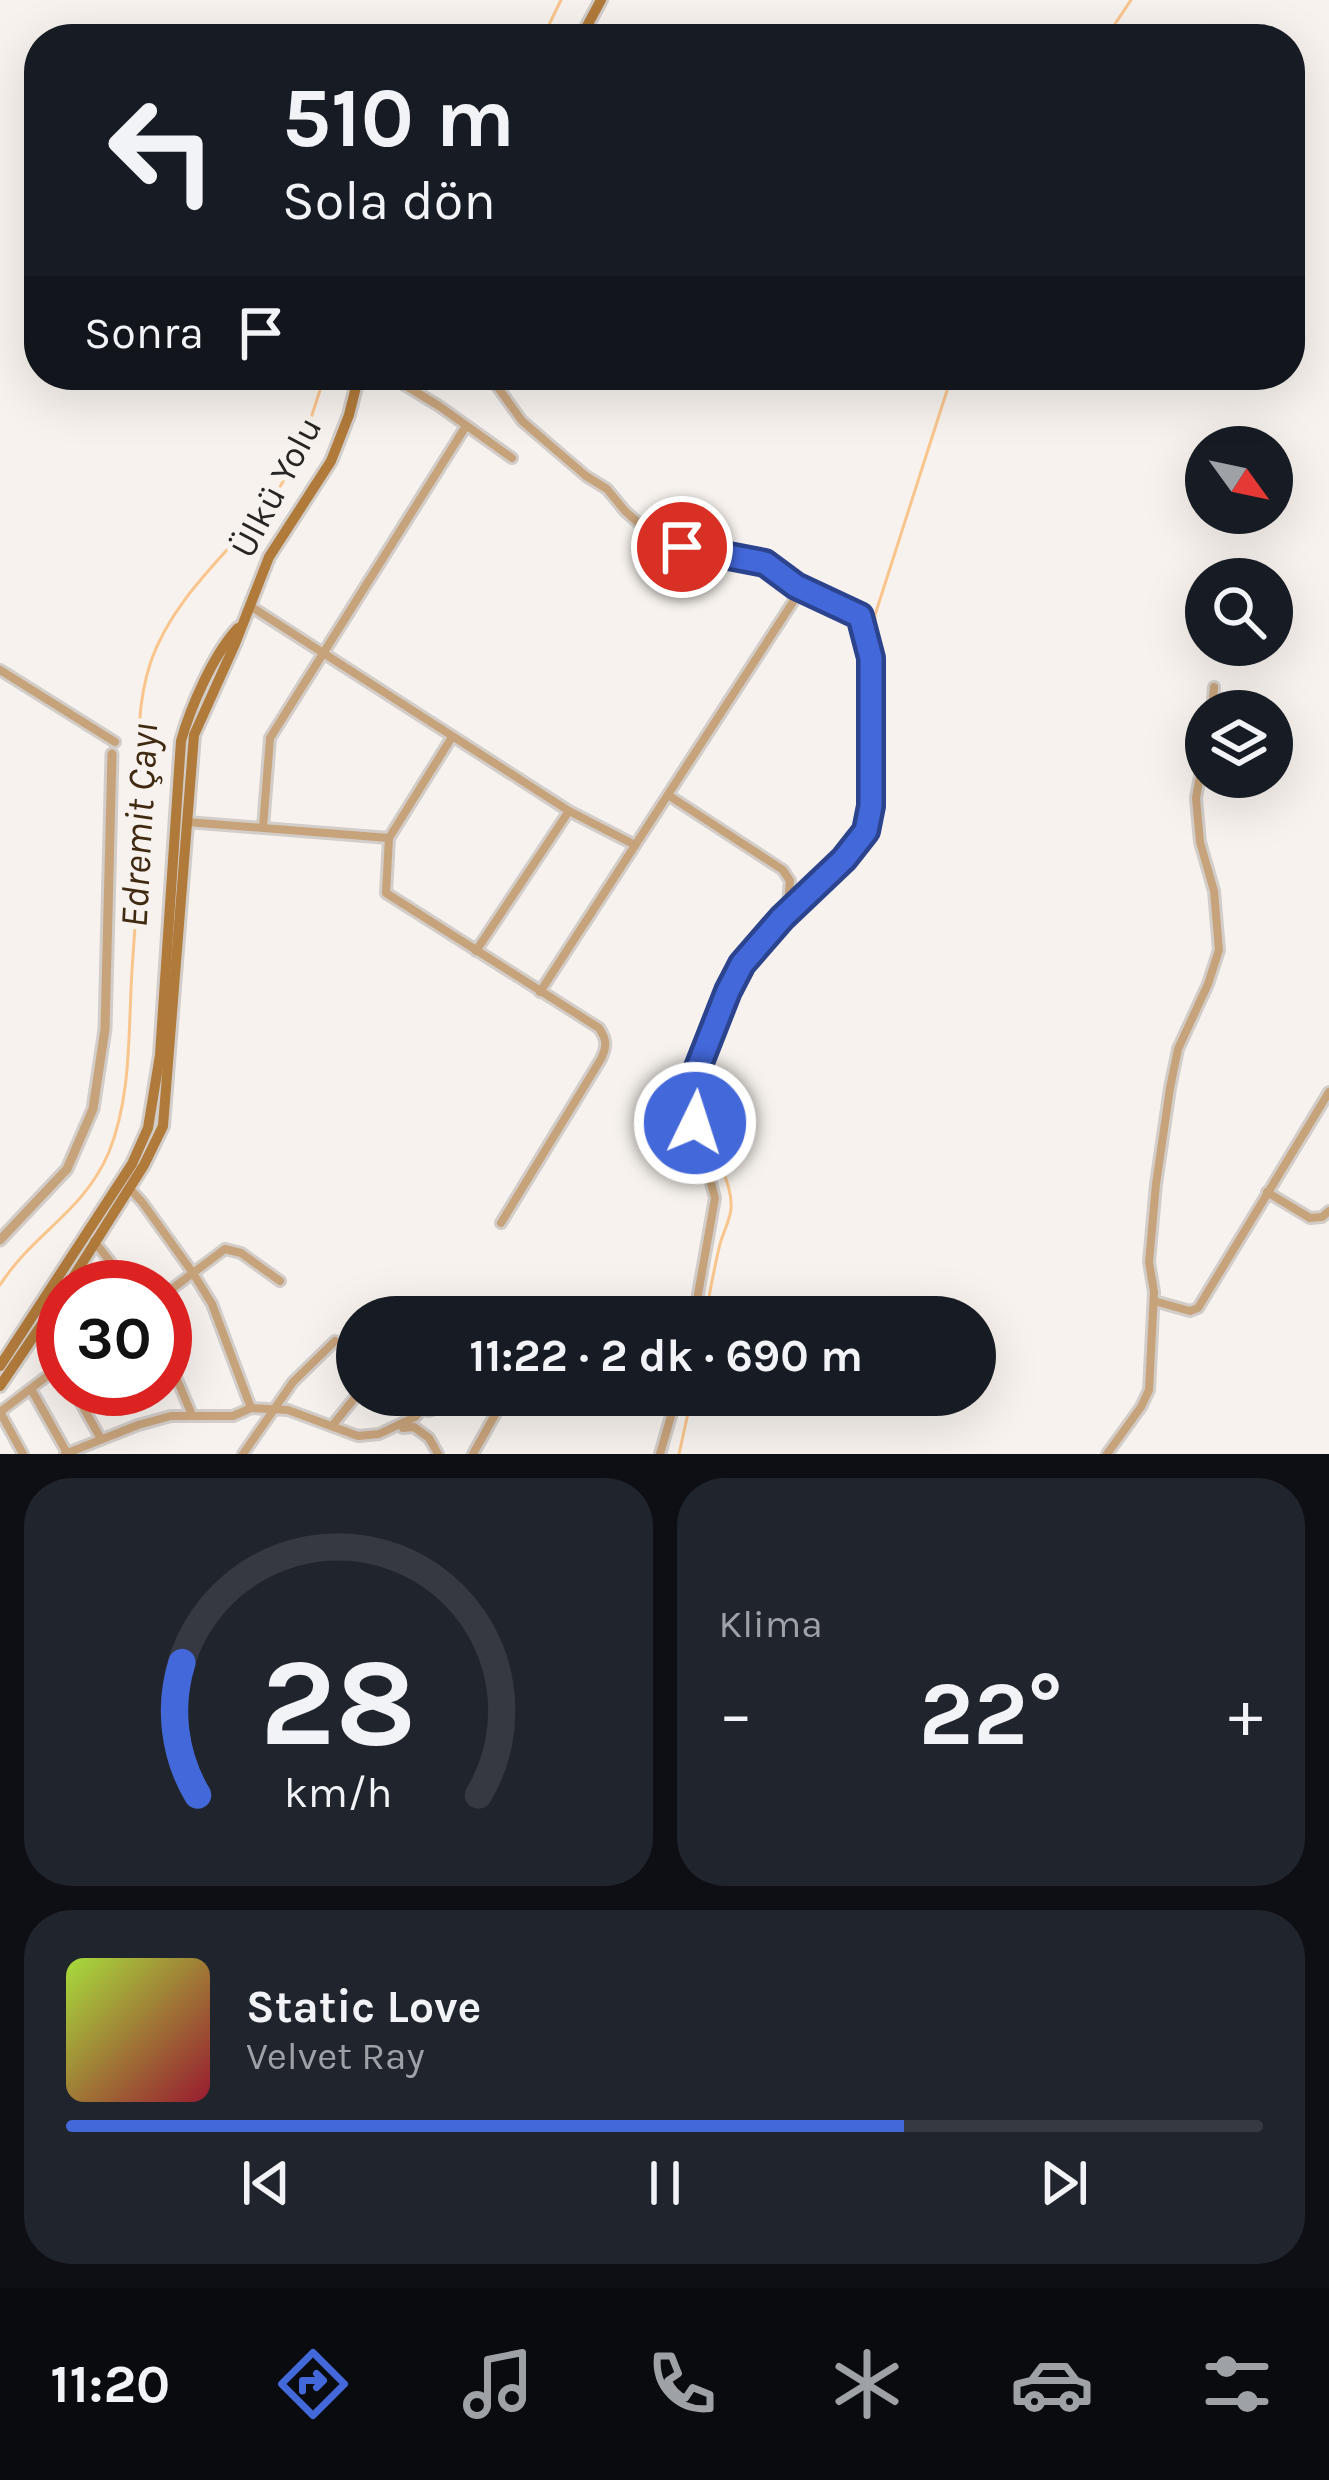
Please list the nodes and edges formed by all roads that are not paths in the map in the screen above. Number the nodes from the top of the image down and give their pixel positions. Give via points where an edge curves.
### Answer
1 (355, 390) edge
2 (413, 390) edge
3 (500, 390) edge
4 (466, 426) junction
5 (512, 458) dead end
6 (802, 588) junction
7 (250, 606) junction
8 (323, 653) junction
9 (0, 670) edge
10 (1214, 687) dead end
11 (1214, 690) edge
12 (452, 737) junction
13 (114, 748) joint
14 (668, 795) junction
15 (1196, 798) edge
16 (568, 811) junction
17 (181, 821) junction
18 (263, 827) junction
19 (389, 838) junction
20 (635, 844) junction
21 (787, 914) junction
22 (476, 951) junction
23 (540, 992) junction
24 (1329, 1092) edge
25 (130, 1189) junction
26 (1267, 1192) junction
27 (1329, 1211) edge
28 (501, 1223) dead end
29 (91, 1239) junction
30 (0, 1240) edge
31 (80, 1260) edge
32 (108, 1260) edge
33 (193, 1273) junction
34 (280, 1281) dead end
35 (698, 1296) edge
36 (1154, 1300) junction
37 (36, 1333) edge
38 (334, 1342) dead end
39 (0, 1366) edge
40 (36, 1385) edge
41 (0, 1386) edge
42 (31, 1389) junction
43 (251, 1408) junction
44 (272, 1408) junction
45 (192, 1415) edge
46 (88, 1416) edge
47 (186, 1416) edge
48 (340, 1416) edge
49 (417, 1416) edge
50 (493, 1416) edge
51 (671, 1416) edge
52 (332, 1426) junction
53 (395, 1429) junction
54 (100, 1439) junction
55 (22, 1454) edge
56 (66, 1454) edge
57 (243, 1454) edge
58 (438, 1454) edge
59 (473, 1454) edge
60 (660, 1454) edge
61 (1107, 1454) edge

1 - 7 main road, Ülkü Yolu via 331,461 269,557
2 - 4 street
3 - 6 street via 523,421 642,526 682,547 765,563
4 - 5 street
4 - 8 street
6 - 14 street
6 - 21 street via 862,618 871,658 871,806 866,831
7 - 8 street
7 - 17 main road, Ülkü Yolu via 186,724
8 - 12 street
8 - 18 street via 270,738
9 - 13 street
10 - 11 street
12 - 16 street
12 - 19 street
13 - 30 street via 106,1029 93,1109 68,1169
14 - 20 street
14 - 21 street via 783,870
15 - 36 street via 1219,950 1170,1088 1149,1262
16 - 20 street
16 - 22 street
17 - 18 street
17 - 25 main road, Ülkü Yolu via 163,1126
17 - 29 main road, Ülkü Yolu via 148,1128
18 - 19 street
19 - 22 street via 386,893
20 - 23 street
21 - 35 street via 742,964 695,1075 692,1105 715,1198
22 - 23 street
23 - 28 street via 598,1028 606,1048
24 - 26 street
25 - 29 main road, Ülkü Yolu
25 - 33 street
26 - 27 street via 1310,1218
26 - 36 street via 1198,1308
29 - 31 main road, Ülkü Yolu
29 - 32 street
29 - 39 main road, Ülkü Yolu
33 - 34 street via 229,1249
33 - 43 street
36 - 61 street via 1149,1390
37 - 41 main road, Ülkü Yolu
38 - 44 street
40 - 42 street
42 - 55 street via 0,1412
42 - 56 street
43 - 44 street
43 - 45 street
44 - 52 street
44 - 57 street
46 - 54 street
47 - 54 street
48 - 52 street
49 - 53 street
50 - 59 street
51 - 60 street
52 - 53 street via 358,1436
53 - 58 street via 414,1427
54 - 56 street

